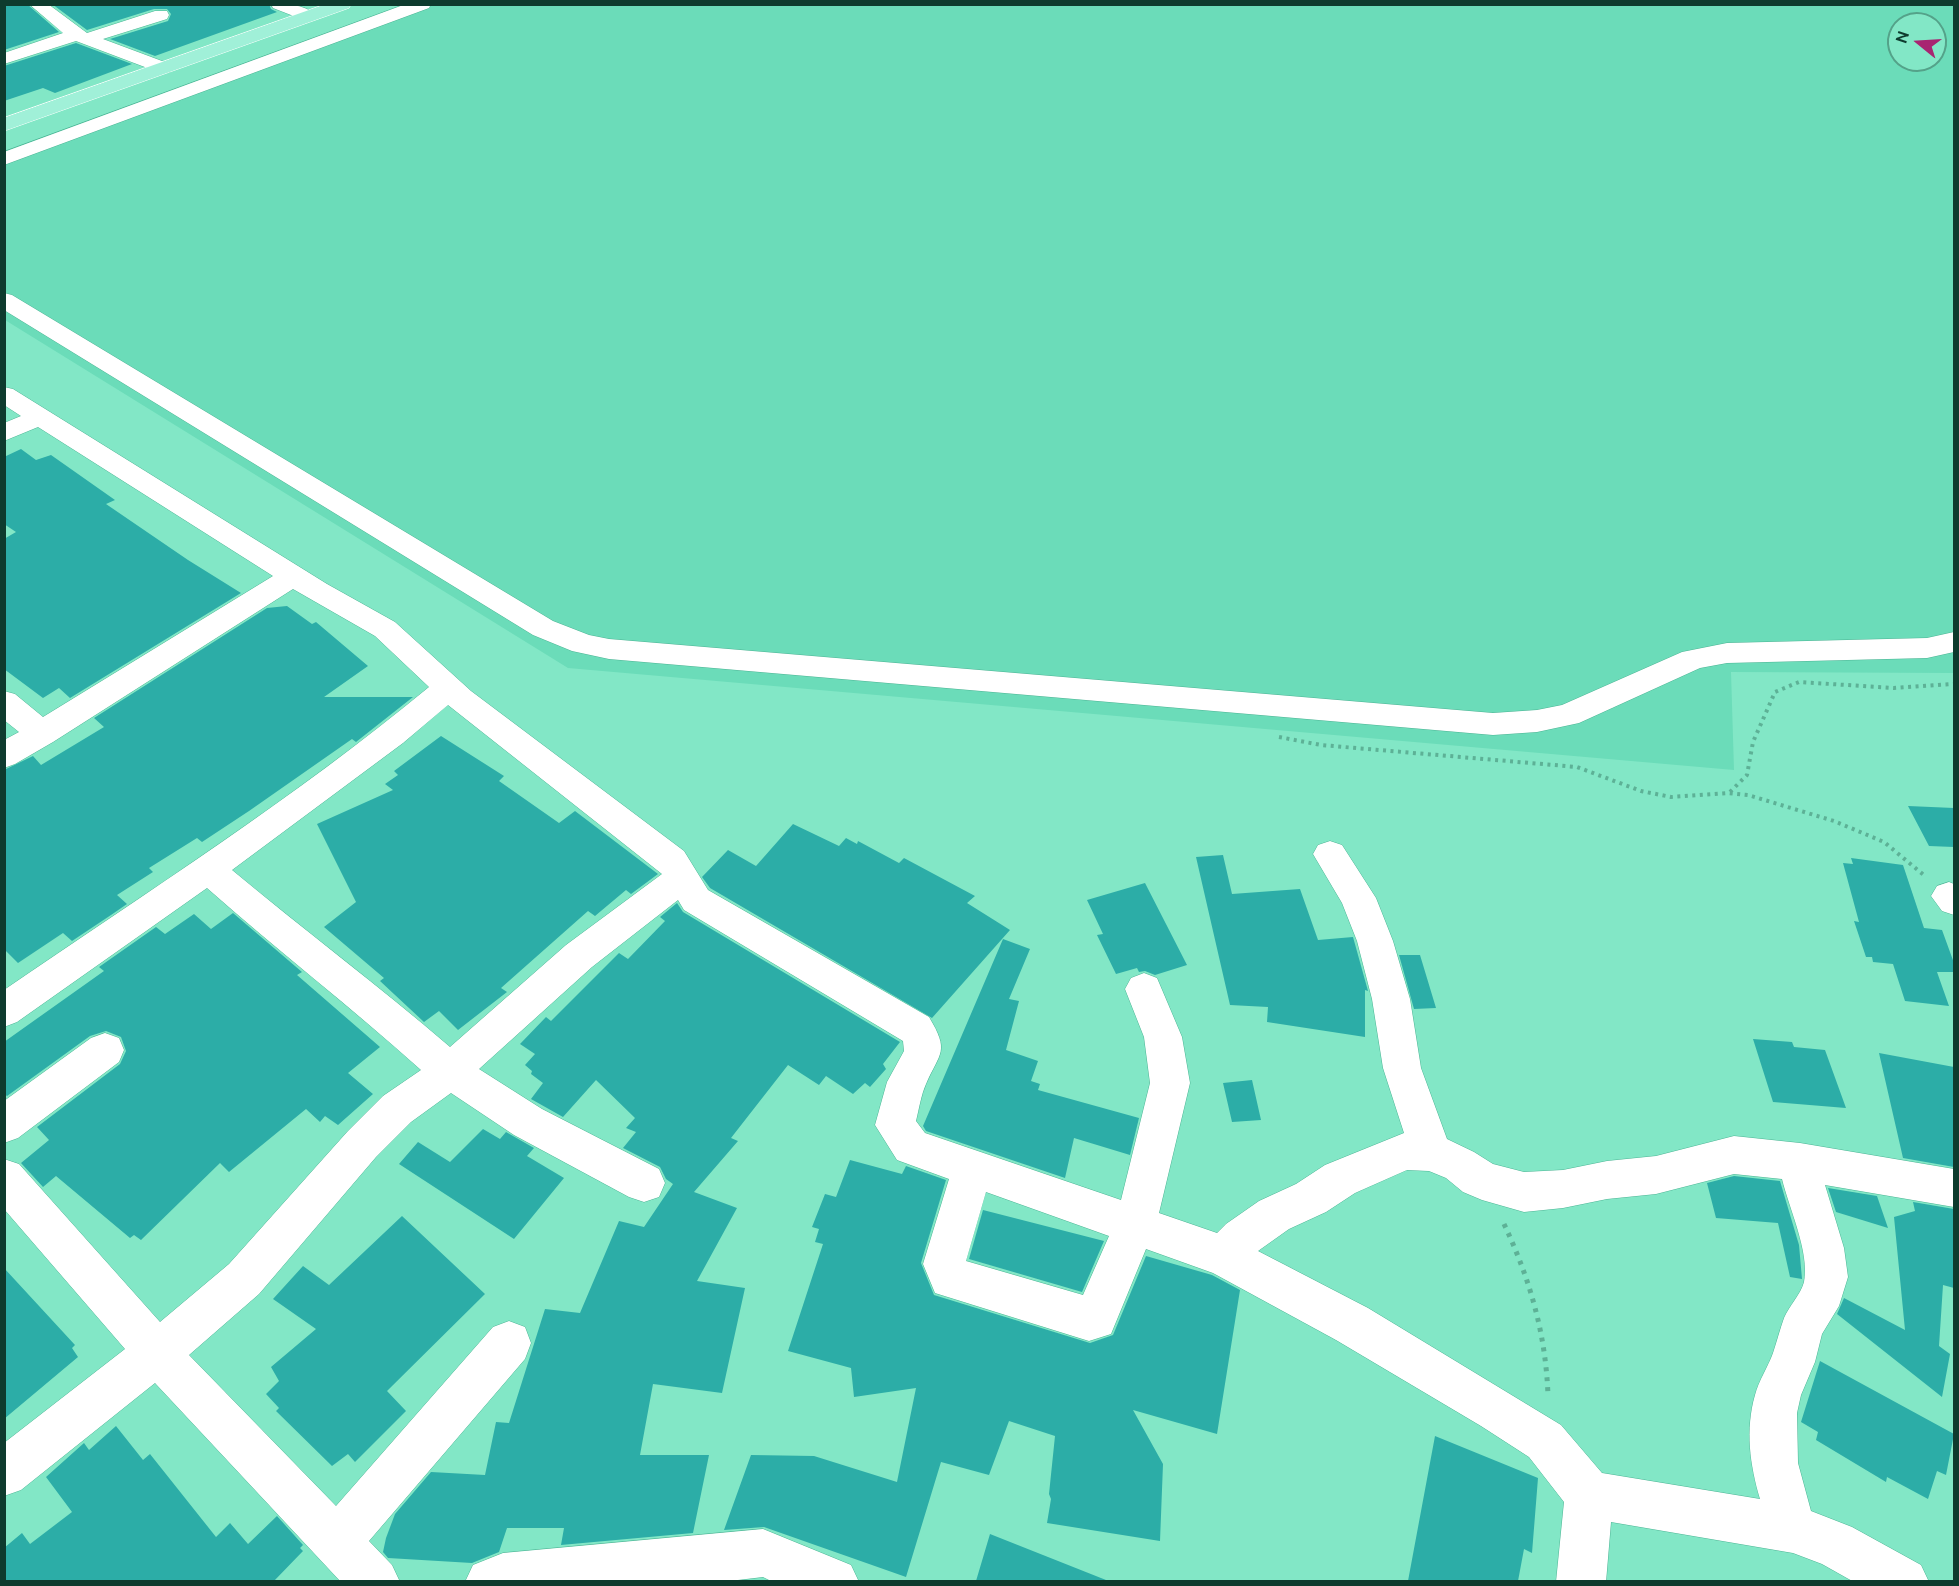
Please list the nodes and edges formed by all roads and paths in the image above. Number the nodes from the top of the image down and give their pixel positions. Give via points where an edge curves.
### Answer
1 (37, 4) edge
2 (279, 4) edge
3 (343, 4) edge
4 (423, 4) edge
5 (161, 15) dead end
6 (309, 17) junction
7 (81, 37) junction
8 (6, 57) edge
9 (164, 68) junction
10 (4, 125) edge
11 (4, 159) edge
12 (4, 300) edge
13 (4, 394) edge
14 (39, 417) junction
15 (4, 433) edge
16 (293, 576) junction
17 (1954, 642) edge
18 (1954, 684) edge
19 (447, 689) junction
20 (4, 702) edge
21 (42, 734) junction
22 (1272, 736) dead end
23 (4, 756) edge
24 (1730, 793) junction
25 (1330, 854) dead end
26 (208, 869) junction
27 (683, 877) junction
28 (1952, 898) edge
29 (1144, 989) dead end
30 (4, 1011) edge
31 (105, 1050) dead end
32 (450, 1071) junction
33 (4, 1125) edge
34 (1431, 1152) junction
35 (1800, 1162) junction
36 (973, 1169) junction
37 (4, 1178) edge
38 (1478, 1178) junction
39 (644, 1183) dead end
40 (1954, 1188) edge
41 (1136, 1224) junction
42 (1224, 1256) junction
43 (509, 1343) dead end
44 (158, 1352) junction
45 (1545, 1441) junction
46 (4, 1473) edge
47 (1589, 1496) junction
48 (1793, 1529) junction
49 (336, 1542) junction
50 (375, 1581) edge
51 (490, 1581) edge
52 (834, 1581) edge
53 (1581, 1581) edge
54 (1904, 1581) edge

1 - 7 street
2 - 6 street
3 - 6 main road
4 - 11 street
5 - 7 street
6 - 9 main road
7 - 8 street
7 - 9 street
9 - 10 main road
12 - 17 street via 543,628 609,650 1493,724 1568,715 1693,659 1727,653 1927,648
13 - 14 street
14 - 15 street
14 - 16 street
16 - 19 street via 386,629
16 - 21 street
18 - 24 path via 1894,688 1799,682 1775,692 1753,742 1747,775
19 - 26 street via 392,735
19 - 27 street via 672,861
20 - 21 street
21 - 23 street
22 - 24 path via 1321,745 1577,767 1641,791 1671,797
24 - 28 path via 1804,812 1884,842
25 - 34 street via 1358,898 1375,941 1391,999 1402,1068
26 - 30 street
26 - 32 street
27 - 32 street via 579,956
27 - 36 street via 696,900 916,1029 923,1052 907,1082 895,1125 911,1147
29 - 41 street via 1163,1037 1170,1083
31 - 33 street
32 - 39 street via 528,1122
32 - 44 street via 398,1109 362,1144 244,1279
34 - 38 street
34 - 42 street via 1405,1151 1340,1179 1274,1215 1241,1238
35 - 38 street via 1734,1155 1656,1175 1524,1192
35 - 40 street
35 - 48 street via 1827,1279 1818,1304 1803,1325 1778,1395 1774,1469
36 - 41 street
36 - 41 street via 943,1267 950,1278 1095,1318
37 - 44 street
38 - 45 path via 1508,1231 1542,1328 1548,1376
41 - 42 street
42 - 45 street via 1352,1323
43 - 49 street
44 - 46 street
44 - 49 street
45 - 47 street
47 - 48 street
47 - 53 street
48 - 54 street via 1835,1544
49 - 50 street
51 - 52 street via 762,1553

